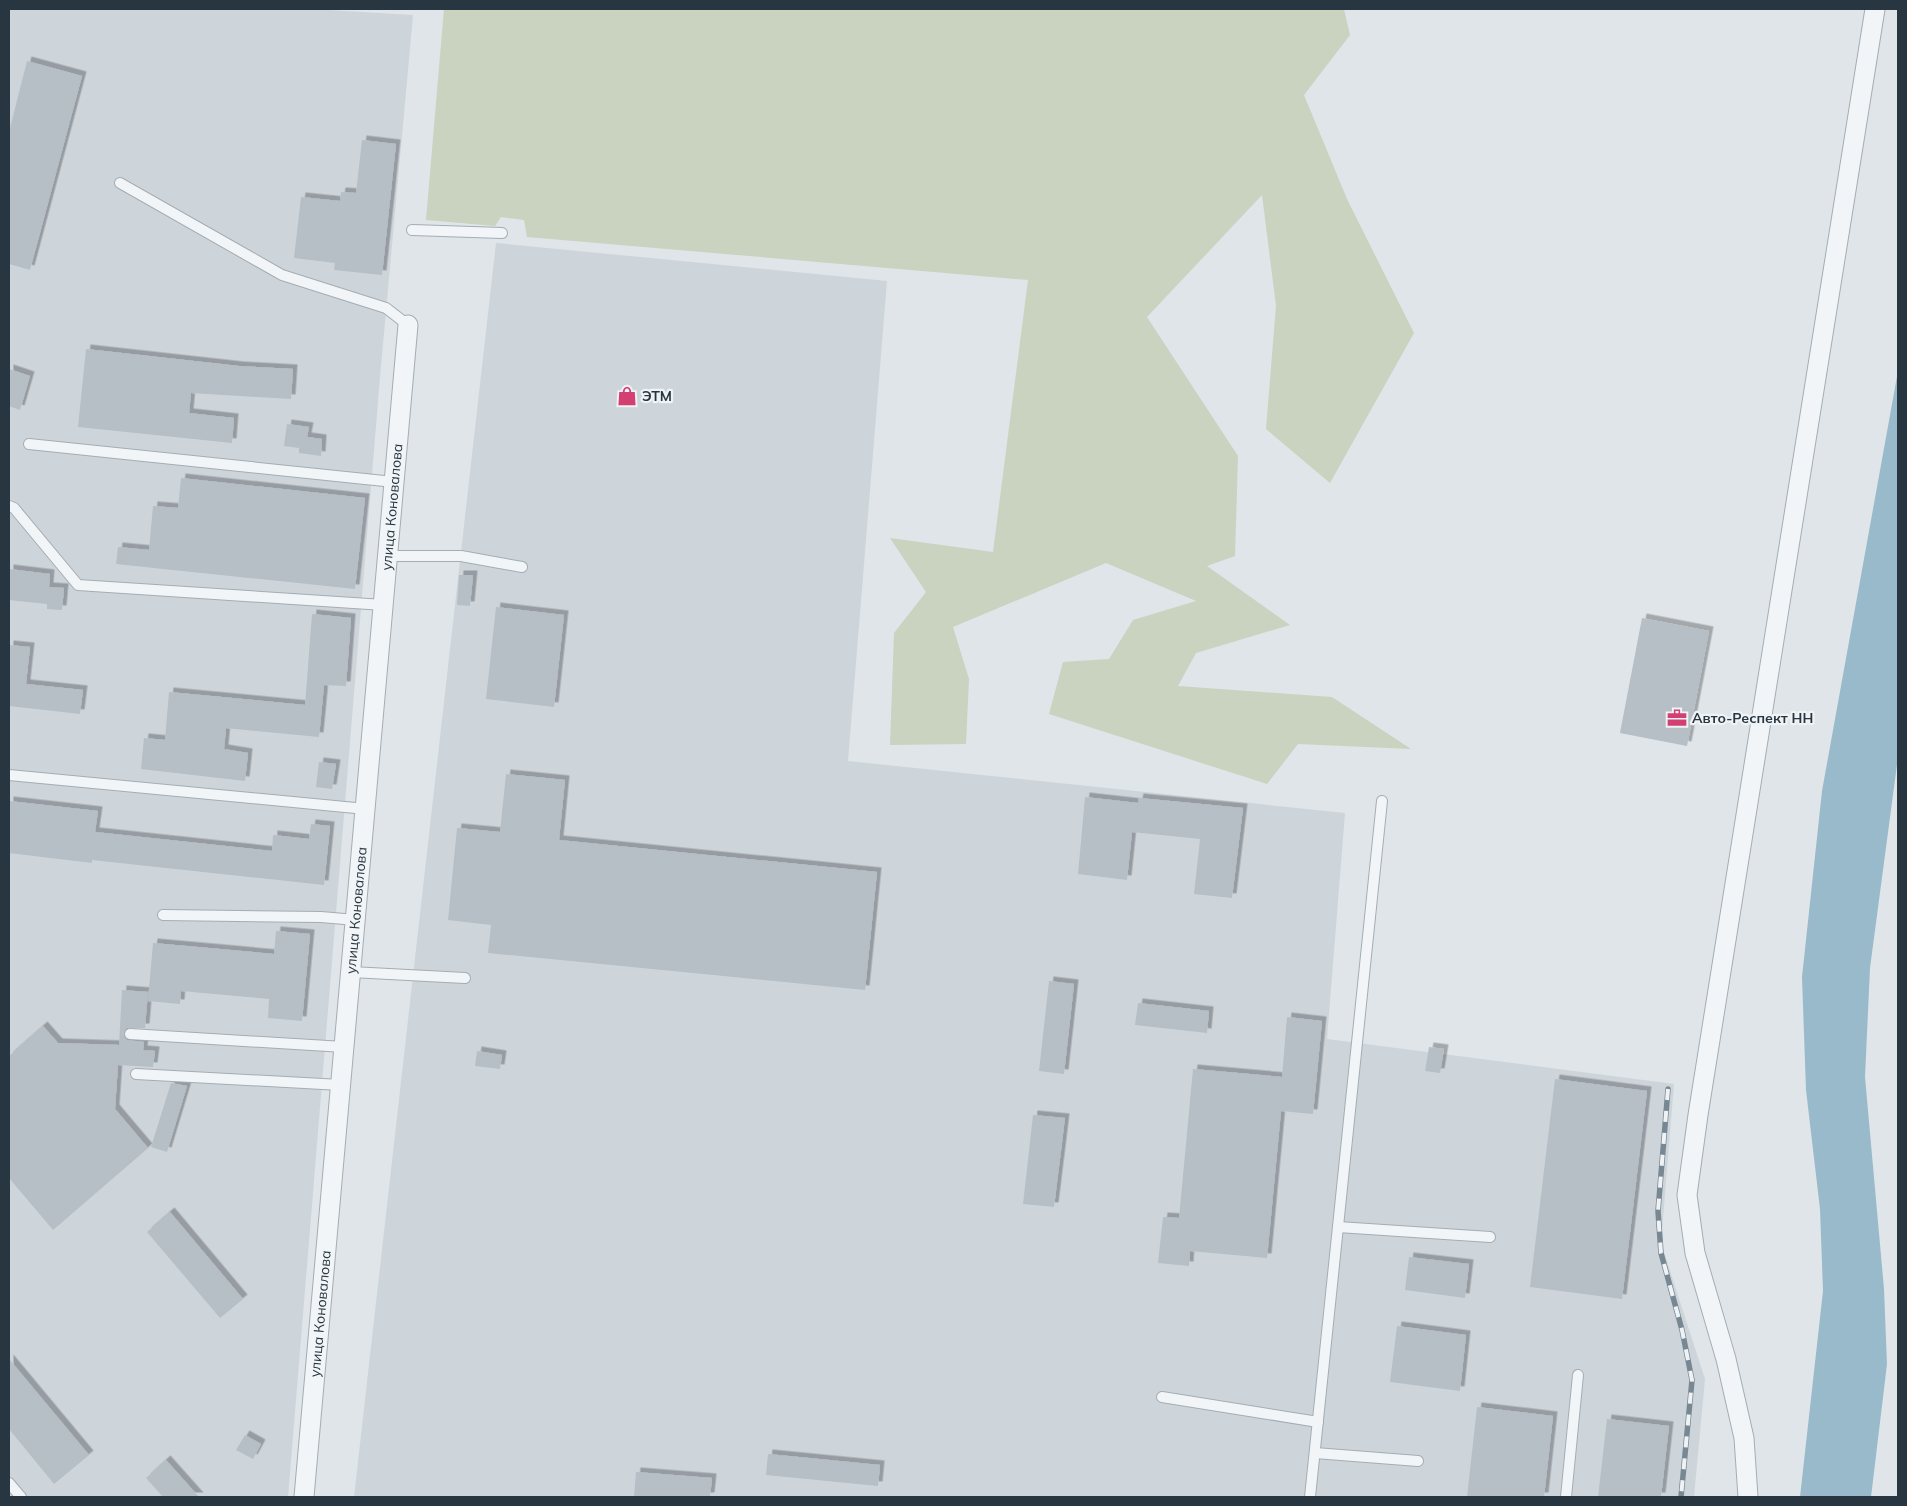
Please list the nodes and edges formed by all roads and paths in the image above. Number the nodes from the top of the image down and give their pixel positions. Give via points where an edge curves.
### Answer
1 (1875, 9) edge
2 (120, 183) dead end
3 (412, 230) dead end
4 (502, 233) dead end
5 (408, 325) joint
6 (29, 444) dead end
7 (394, 482) junction
8 (9, 506) edge
9 (388, 556) junction
10 (522, 567) dead end
11 (384, 605) junction
12 (9, 775) edge
13 (1382, 801) dead end
14 (366, 808) junction
15 (163, 915) dead end
16 (356, 920) junction
17 (351, 972) junction
18 (465, 978) dead end
19 (130, 1034) dead end
20 (344, 1047) junction
21 (136, 1074) dead end
22 (341, 1085) junction
23 (1338, 1227) junction
24 (1490, 1238) dead end
25 (1578, 1375) dead end
26 (1162, 1397) dead end
27 (1318, 1422) junction
28 (1314, 1453) junction
29 (1418, 1461) dead end
30 (9, 1483) edge
31 (21, 1497) edge
32 (304, 1497) edge
33 (1310, 1497) edge
34 (1566, 1497) edge
35 (1748, 1497) edge

1 - 35 street via 1687,1195 1695,1252 1726,1359 1744,1438
2 - 5 lane via 282,275 386,308
3 - 4 lane
5 - 7 street, улица Коновалова
6 - 7 lane
7 - 9 street, улица Коновалова
8 - 11 lane via 78,584
9 - 10 lane via 461,556
9 - 11 street, улица Коновалова
11 - 14 street, улица Коновалова
12 - 14 lane
13 - 23 lane
14 - 16 street, улица Коновалова
15 - 16 lane
16 - 17 street, улица Коновалова
17 - 18 lane
17 - 20 street, улица Коновалова
19 - 20 lane
20 - 22 street, улица Коновалова
21 - 22 lane
22 - 32 street, улица Коновалова
23 - 24 lane
23 - 27 lane
25 - 34 lane
26 - 27 lane
27 - 28 lane
28 - 29 lane
28 - 33 lane
30 - 31 lane

